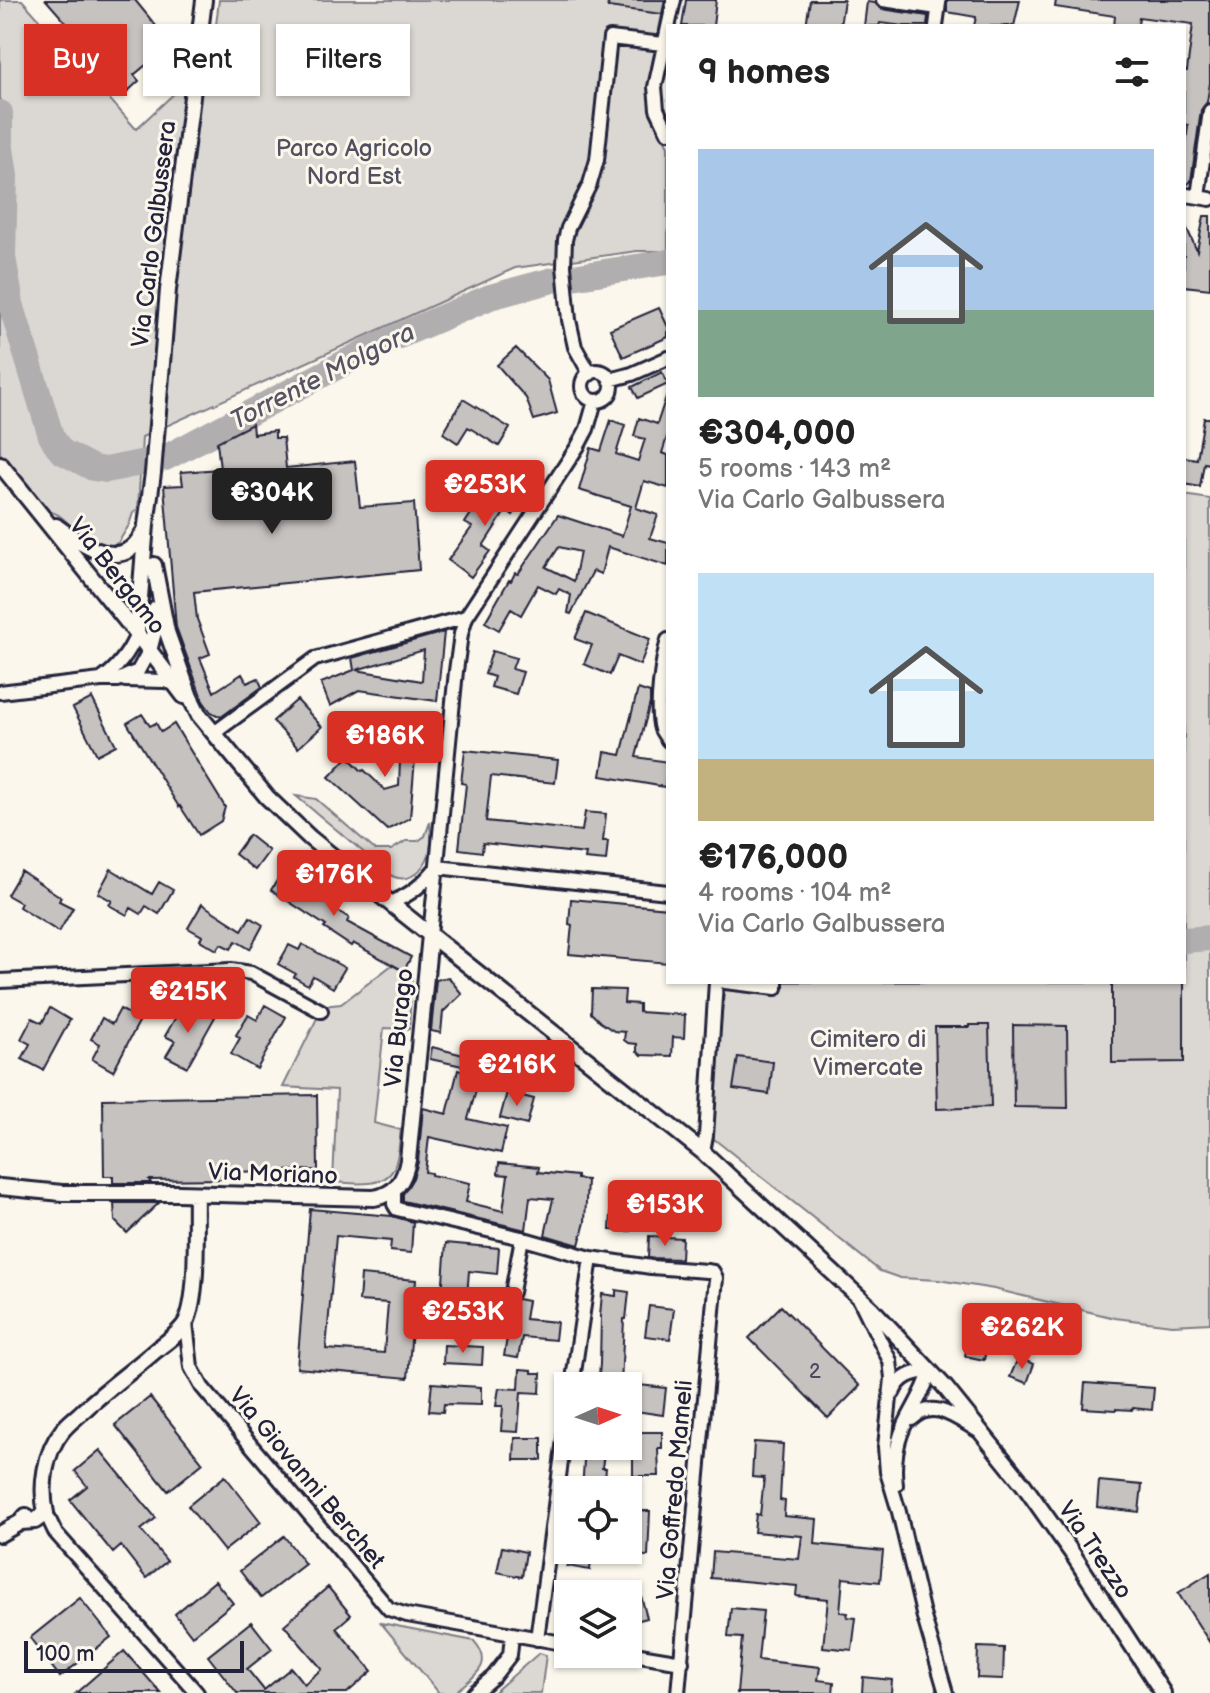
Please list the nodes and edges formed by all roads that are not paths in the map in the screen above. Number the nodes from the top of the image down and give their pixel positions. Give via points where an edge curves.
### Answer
1 (204, 0) edge
2 (674, 0) edge
3 (883, 0) edge
4 (939, 4) edge
5 (668, 24) edge
6 (936, 24) edge
7 (666, 32) edge
8 (663, 44) junction
9 (1210, 111) edge
10 (666, 128) edge
11 (1204, 198) edge
12 (666, 359) edge
13 (590, 374) junction
14 (610, 380) junction
15 (595, 401) junction
16 (0, 464) edge
17 (153, 473) junction
18 (41, 516) junction
19 (146, 525) junction
20 (154, 565) junction
21 (466, 617) junction
22 (137, 634) junction
23 (666, 646) edge
24 (149, 651) junction
25 (101, 680) junction
26 (118, 680) junction
27 (175, 684) junction
28 (0, 692) edge
29 (199, 715) junction
30 (214, 733) junction
31 (666, 737) edge
32 (437, 867) junction
33 (666, 892) edge
34 (390, 903) junction
35 (430, 935) junction
36 (0, 981) edge
37 (716, 984) edge
38 (742, 984) edge
39 (776, 984) edge
40 (321, 1011) dead end
41 (703, 1152) junction
42 (0, 1187) edge
43 (394, 1190) junction
44 (192, 1194) junction
45 (522, 1238) junction
46 (591, 1258) junction
47 (512, 1292) dead end
48 (857, 1294) junction
49 (186, 1323) junction
50 (930, 1371) junction
51 (574, 1372) edge
52 (888, 1413) junction
53 (904, 1427) junction
54 (985, 1434) junction
55 (561, 1460) edge
56 (45, 1511) junction
57 (899, 1512) junction
58 (0, 1534) edge
59 (512, 1635) junction
60 (537, 1639) junction
61 (554, 1642) edge
62 (642, 1655) edge
63 (682, 1662) junction
64 (197, 1693) edge
65 (474, 1693) edge
66 (678, 1693) edge
67 (946, 1693) edge
68 (1163, 1693) edge

1 - 17 street, Via Carlo Galbussera via 168,290
2 - 5 street
3 - 4 street
4 - 6 street
7 - 8 street
8 - 10 street via 655,99
8 - 13 street via 610,38 597,160 566,234 569,320 575,347
9 - 11 street
12 - 14 street
13 - 14 street via 602,372
13 - 15 street, Via Burago via 582,389
14 - 15 street, Via Burago via 609,395
15 - 21 street, Via Burago via 578,446
16 - 18 street, Via Bergamo
17 - 19 street, Via Carlo Galbussera
17 - 20 street, Via Carlo Galbussera
18 - 19 street via 89,548 106,553 134,546
18 - 22 street, Via Bergamo
19 - 22 street, Via Carlo Galbussera
20 - 24 street, Via Carlo Galbussera via 155,628
20 - 29 street, Via Carlo Galbussera via 167,632
21 - 30 street via 315,659
21 - 32 street, Via Burago
22 - 24 street, Via Bergamo
22 - 25 street via 125,657
23 - 31 street via 660,712
24 - 26 street via 138,671
24 - 27 street, Via Bergamo
25 - 26 street
25 - 28 street
26 - 27 street
27 - 29 street, Via Bergamo
29 - 30 street, Via Carlo Galbussera
30 - 34 street, Via Carlo Galbussera via 267,797
32 - 33 street
32 - 34 street via 417,889
32 - 35 street, Via Burago
34 - 35 street, Via Carlo Galbussera
35 - 41 street, Via Carlo Galbussera
35 - 43 street, Via Burago via 408,1160 405,1176
36 - 40 street via 231,970 251,973
37 - 41 street
38 - 39 street
41 - 48 street, Via Carlo Galbussera
42 - 44 street, Via Moriano
43 - 44 street, Via Moriano via 374,1198
43 - 45 street via 397,1209
44 - 49 street
45 - 46 street
45 - 47 street
46 - 51 street
46 - 63 street, Via Goffredo Mameli via 710,1271 716,1278
48 - 50 street, Via Carlo Galbussera
48 - 52 street via 890,1361
49 - 56 street via 63,1430 47,1464
49 - 59 street, Via Giovanni Berchet via 191,1367 202,1387 389,1609
50 - 52 street via 900,1382
50 - 53 street
50 - 54 street, Via Carlo Galbussera
52 - 57 street via 886,1468
53 - 54 street via 921,1411 934,1409
53 - 57 street via 895,1465
54 - 68 street, Via Trezzo via 1048,1518
55 - 60 street
56 - 58 street via 30,1512
56 - 64 street via 55,1532
57 - 67 street
59 - 60 street, Via Giovanni Berchet
59 - 65 street via 510,1655
60 - 61 street, Via Giovanni Berchet
62 - 63 street
63 - 66 street, Via Goffredo Mameli

